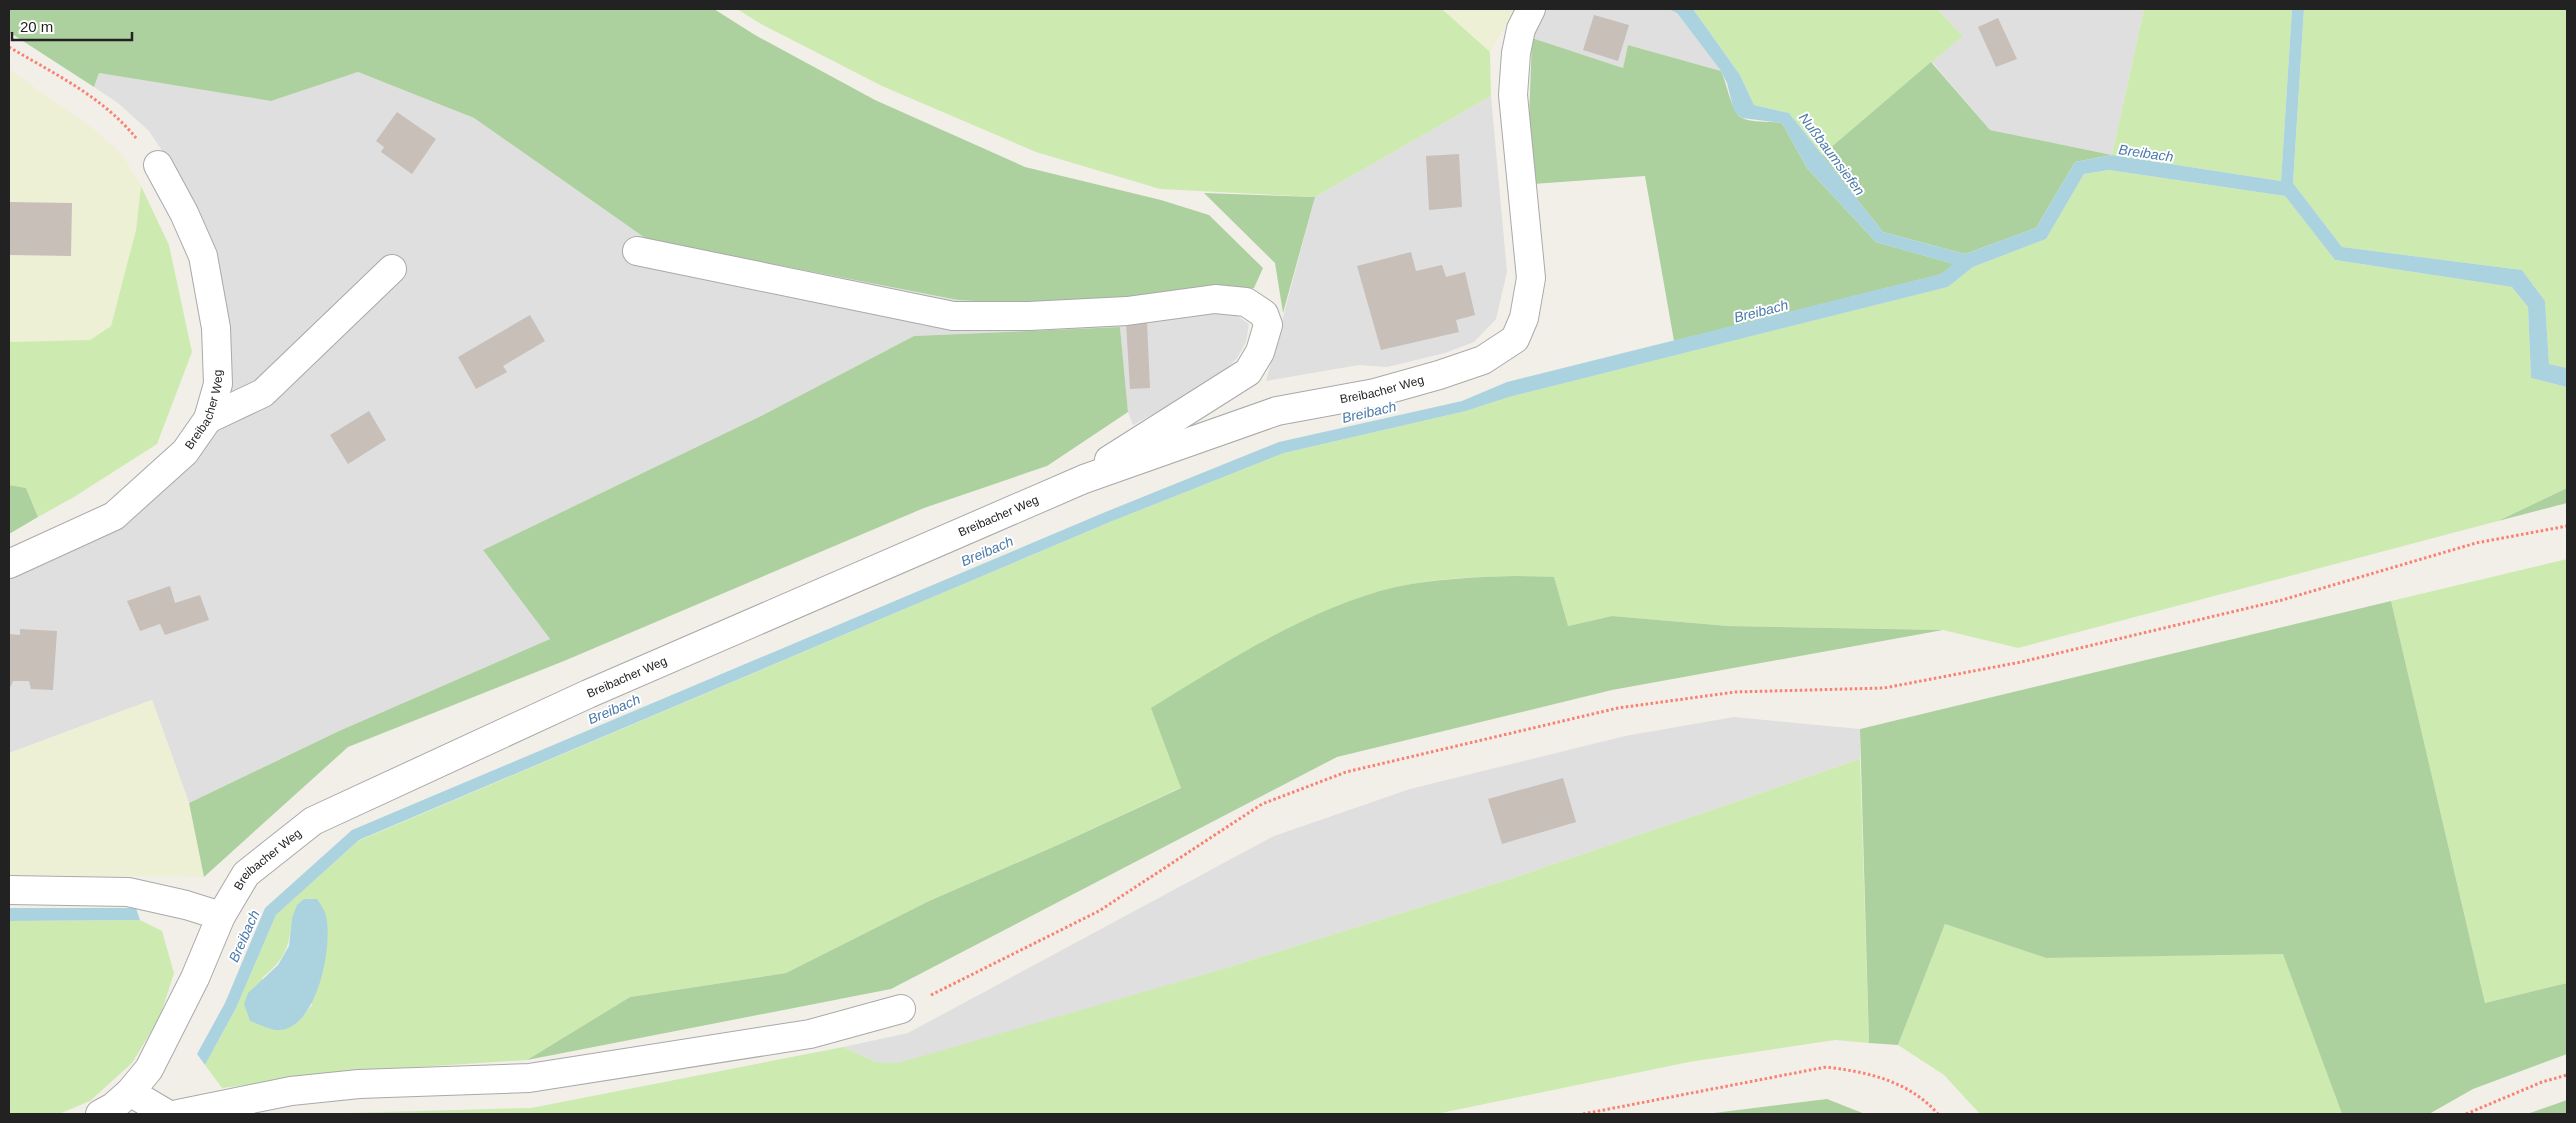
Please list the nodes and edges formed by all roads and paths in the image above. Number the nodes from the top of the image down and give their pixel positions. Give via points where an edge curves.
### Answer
1 (1531, 9) edge
2 (9, 48) edge
3 (158, 165) joint
4 (637, 251) dead end
5 (392, 269) dead end
6 (208, 419) junction
7 (1084, 479) junction
8 (2567, 526) edge
9 (9, 564) edge
10 (9, 890) edge
11 (221, 916) junction
12 (901, 1009) joint
13 (2567, 1075) edge
14 (130, 1092) junction
15 (100, 1114) edge
16 (167, 1114) edge
17 (178, 1114) edge
18 (1583, 1114) edge
19 (1938, 1114) edge
20 (2466, 1114) edge

1 - 7 street, Breibacher Weg via 1521,29 1513,95 1531,278 1524,318 1515,339 1483,360 1439,375 1375,393 1277,411
2 - 3 path via 79,88 126,125
3 - 6 street, Breibacher Weg via 203,256 216,328 218,384
4 - 7 street via 953,316 1117,312 1215,299 1246,302 1264,314 1268,325 1260,352 1248,372 1129,445
5 - 6 street via 263,393
6 - 9 street, Breibacher Weg via 186,452 114,516
7 - 11 street, Breibacher Weg via 588,694 313,821 246,874
8 - 12 path via 2476,543 2282,600 2021,662 1884,688 1735,692 1618,708 1346,772 1262,804 1099,911
10 - 11 street via 128,892
11 - 14 street, Breibacher Weg via 195,978 149,1069
12 - 17 street via 810,1034 529,1078 359,1084 291,1091
13 - 20 path
14 - 15 street, Breibacher Weg
14 - 16 street
18 - 19 path via 1826,1067 1886,1078 1928,1102

